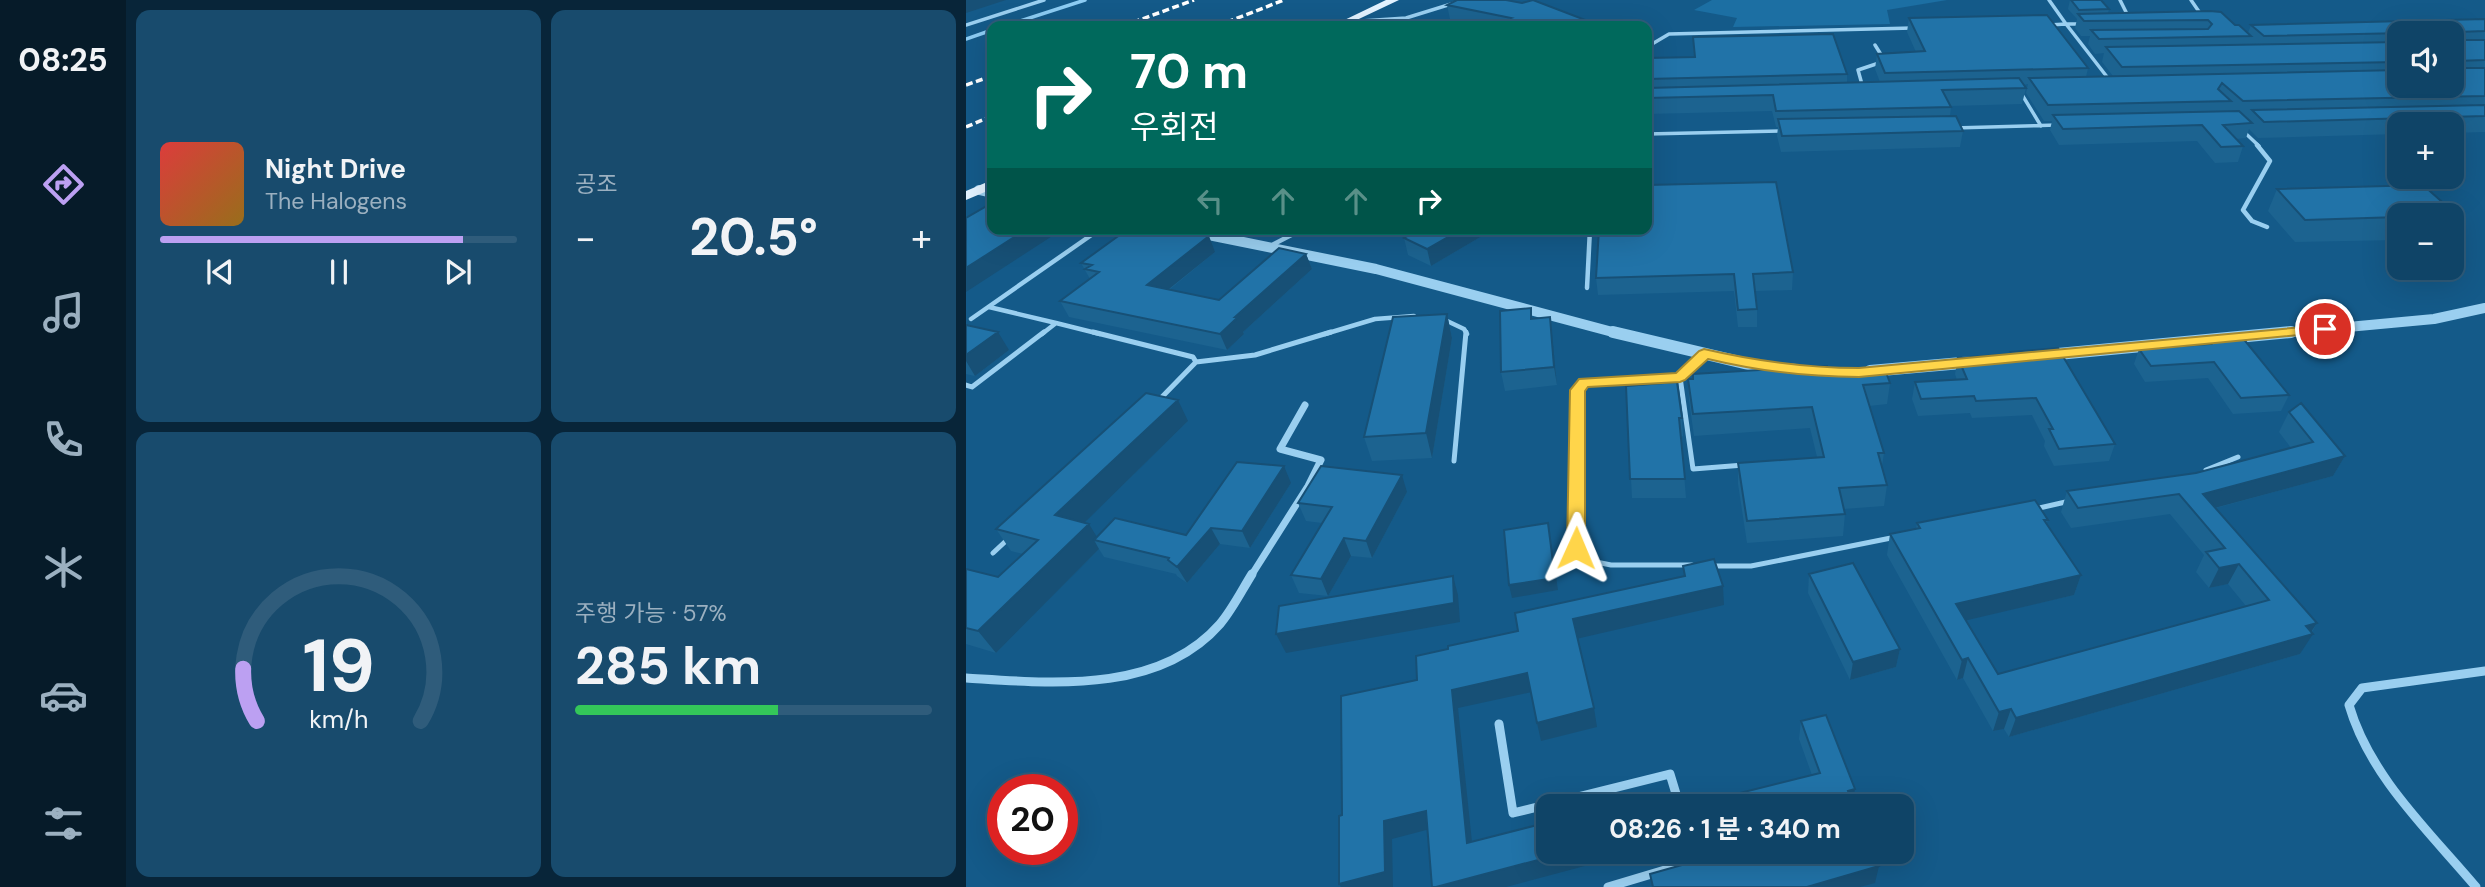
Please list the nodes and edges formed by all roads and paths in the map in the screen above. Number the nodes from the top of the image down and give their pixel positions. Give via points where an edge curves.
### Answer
1 (1044, 0) edge
2 (1394, 0) edge
3 (1464, 0) edge
4 (2049, 0) edge
5 (2119, 0) edge
6 (2191, 0) edge
7 (1348, 21) edge
8 (1401, 21) edge
9 (2194, 21) edge
10 (2132, 22) edge
11 (2092, 23) edge
12 (966, 24) edge
13 (2066, 24) junction
14 (1920, 28) edge
15 (2054, 36) edge
16 (2078, 40) junction
17 (2092, 40) edge
18 (1652, 44) edge
19 (1875, 45) dead end
20 (2093, 58) junction
21 (2107, 58) edge
22 (2105, 87) edge
23 (2032, 90) edge
24 (1865, 94) edge
25 (2069, 125) edge
26 (2041, 126) junction
27 (1946, 128) edge
28 (2242, 129) edge
29 (1796, 131) edge
30 (1652, 134) edge
31 (979, 190) edge
32 (966, 196) edge
33 (2267, 227) dead end
34 (1091, 235) edge
35 (1211, 235) edge
36 (1291, 235) edge
37 (1590, 235) edge
38 (1270, 246) junction
39 (1587, 288) dead end
40 (989, 307) junction
41 (2485, 308) edge
42 (1421, 317) edge
43 (971, 319) dead end
44 (1441, 320) edge
45 (1056, 323) junction
46 (1704, 354) junction
47 (2036, 356) edge
48 (1981, 361) edge
49 (1196, 362) junction
50 (1802, 371) edge
51 (1859, 372) edge
52 (1680, 377) junction
53 (966, 385) edge
54 (1305, 405) dead end
55 (1150, 408) edge
56 (2238, 457) dead end
57 (1454, 461) dead end
58 (1749, 465) edge
59 (2194, 473) edge
60 (2074, 500) edge
61 (2021, 512) edge
62 (1013, 535) edge
63 (1899, 537) edge
64 (993, 553) dead end
65 (1695, 565) edge
66 (1709, 566) edge
67 (2485, 671) edge
68 (966, 678) edge
69 (1499, 724) dead end
70 (1589, 794) edge
71 (1676, 794) edge
72 (1536, 807) edge
73 (1685, 864) edge
74 (1608, 887) edge
75 (2476, 887) edge

1 - 12 lane
2 - 7 main road
3 - 8 lane
4 - 13 lane
5 - 10 lane
6 - 9 lane via 2206,21
11 - 13 lane
13 - 15 lane via 2046,25
13 - 16 lane
14 - 18 lane via 1669,34
16 - 17 lane
16 - 20 lane
19 - 24 lane via 1885,61 1858,70
20 - 21 lane
20 - 22 lane via 2116,88
23 - 26 lane via 2019,90
25 - 26 lane
26 - 27 lane
28 - 33 lane via 2270,161 2243,210 2252,221
29 - 30 lane
31 - 32 main road
34 - 40 lane
35 - 38 street
36 - 38 lane
37 - 39 lane
38 - 46 street
40 - 43 lane
40 - 45 lane
41 - 47 street via 2434,319
42 - 49 lane via 1375,319 1255,355
44 - 57 lane via 1468,335
45 - 49 lane via 1181,352
45 - 53 lane via 972,387
46 - 50 street
46 - 52 lane
48 - 51 street
49 - 55 lane
52 - 58 lane via 1693,469
52 - 65 lane via 1584,383 1578,390 1576,548 1587,560 1611,565
54 - 68 street via 1280,449 1321,460 1220,624 1196,645 1135,673 1070,684
56 - 59 lane
60 - 61 lane
62 - 64 lane
63 - 66 lane via 1751,566
67 - 75 street via 2362,688 2349,705 2352,724 2379,770
69 - 72 street via 1513,813
70 - 71 street via 1670,774
73 - 74 street

